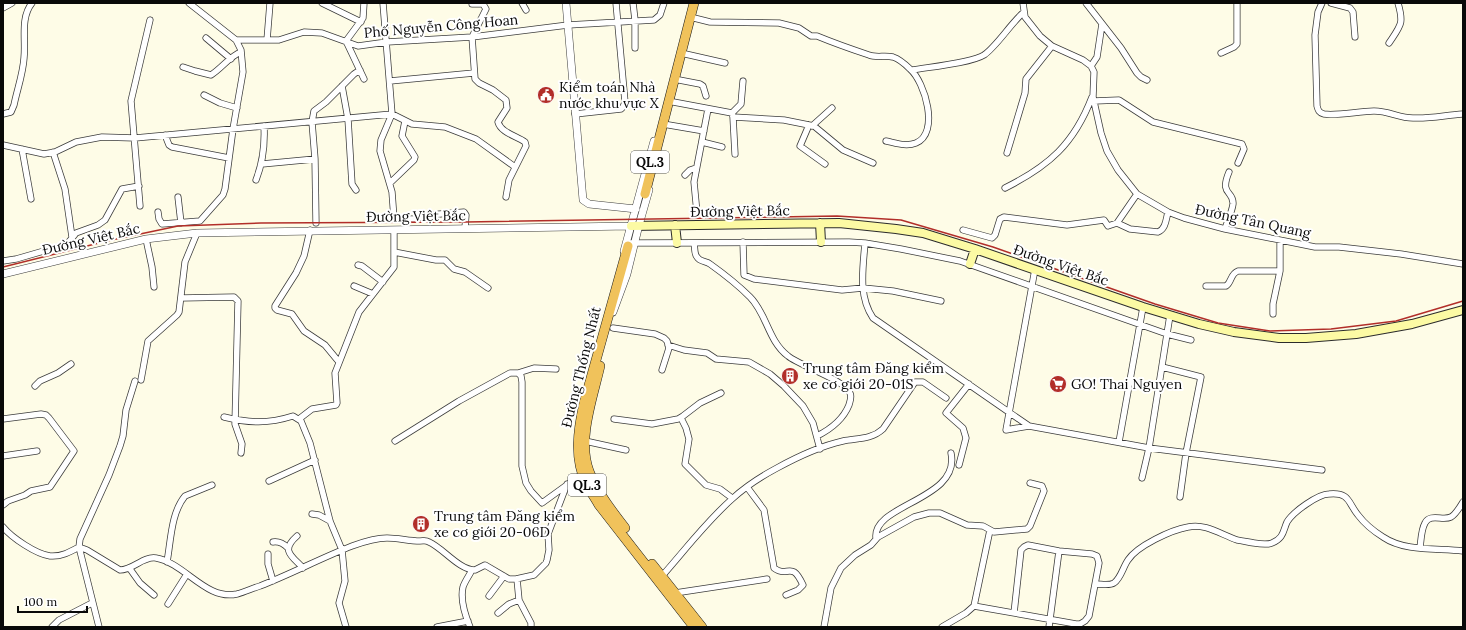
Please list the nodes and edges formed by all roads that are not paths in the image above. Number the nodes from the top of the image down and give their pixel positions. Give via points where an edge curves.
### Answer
1 (12, 3) edge
2 (32, 3) edge
3 (189, 3) edge
4 (270, 3) edge
5 (322, 3) edge
6 (364, 3) edge
7 (383, 3) edge
8 (522, 3) edge
9 (566, 3) edge
10 (616, 3) edge
11 (633, 3) edge
12 (664, 3) edge
13 (689, 3) edge
14 (694, 3) edge
15 (1022, 3) edge
16 (1086, 3) edge
17 (1237, 3) edge
18 (1322, 3) edge
19 (1331, 3) edge
20 (1398, 3) edge
21 (472, 4) edge
22 (3, 8) edge
23 (526, 10) dead end
24 (1024, 12) junction
25 (690, 17) junction
26 (150, 20) dead end
27 (635, 20) junction
28 (361, 22) junction
29 (618, 22) junction
30 (1102, 24) junction
31 (568, 25) junction
32 (472, 37) junction
33 (1354, 37) dead end
34 (206, 38) dead end
35 (236, 40) junction
36 (267, 40) junction
37 (346, 41) junction
38 (387, 42) junction
39 (1389, 42) dead end
40 (1052, 46) junction
41 (635, 48) dead end
42 (241, 52) junction
43 (681, 52) junction
44 (1221, 53) dead end
45 (231, 58) junction
46 (724, 63) dead end
47 (1091, 66) junction
48 (183, 67) dead end
49 (360, 70) junction
50 (912, 70) junction
51 (474, 73) junction
52 (364, 79) dead end
53 (674, 79) junction
54 (1147, 80) dead end
55 (390, 81) junction
56 (743, 81) dead end
57 (342, 86) junction
58 (204, 95) dead end
59 (706, 96) dead end
60 (1093, 99) junction
61 (668, 101) junction
62 (237, 108) junction
63 (832, 108) dead end
64 (708, 109) junction
65 (3, 114) edge
66 (392, 114) junction
67 (575, 114) junction
68 (1463, 114) edge
69 (732, 115) junction
70 (348, 119) junction
71 (405, 121) junction
72 (312, 122) junction
73 (810, 125) junction
74 (264, 126) junction
75 (661, 128) junction
76 (233, 129) junction
77 (704, 131) junction
78 (165, 135) junction
79 (135, 138) junction
80 (886, 141) dead end
81 (702, 142) junction
82 (3, 145) edge
83 (722, 147) dead end
84 (22, 149) junction
85 (53, 152) junction
86 (1007, 153) dead end
87 (735, 154) dead end
88 (229, 158) junction
89 (315, 159) junction
90 (873, 163) dead end
91 (1238, 163) dead end
92 (262, 164) junction
93 (825, 164) dead end
94 (515, 167) junction
95 (696, 168) junction
96 (1229, 172) dead end
97 (685, 175) dead end
98 (256, 180) dead end
99 (390, 183) junction
100 (138, 186) junction
101 (1005, 188) dead end
102 (356, 190) dead end
103 (643, 194) dead end
104 (1137, 194) junction
105 (178, 197) dead end
106 (506, 197) dead end
107 (31, 199) dead end
108 (140, 206) dead end
109 (640, 209) junction
110 (158, 212) dead end
111 (1168, 212) junction
112 (697, 213) dead end
113 (181, 223) junction
114 (316, 223) dead end
115 (820, 223) junction
116 (1117, 223) junction
117 (675, 225) junction
118 (635, 226) junction
119 (465, 228) junction
120 (1225, 229) junction
121 (310, 230) junction
122 (394, 230) junction
123 (963, 230) dead end
124 (197, 232) junction
125 (72, 237) junction
126 (146, 239) junction
127 (1280, 240) junction
128 (743, 242) junction
129 (821, 242) junction
130 (677, 243) junction
131 (694, 243) junction
132 (865, 243) junction
133 (630, 245) junction
134 (975, 249) junction
135 (394, 252) junction
136 (3, 261) edge
137 (970, 264) junction
138 (1463, 264) edge
139 (358, 265) dead end
140 (1035, 269) junction
141 (1280, 271) junction
142 (3, 274) edge
143 (383, 282) junction
144 (354, 286) dead end
145 (1032, 286) junction
146 (1206, 286) dead end
147 (154, 287) dead end
148 (488, 288) dead end
149 (863, 288) junction
150 (373, 294) junction
151 (181, 298) junction
152 (941, 301) dead end
153 (1142, 307) junction
154 (1463, 310) edge
155 (610, 314) junction
156 (1170, 314) junction
157 (1273, 314) dead end
158 (1139, 324) junction
159 (613, 328) dead end
160 (1167, 334) junction
161 (1191, 340) dead end
162 (668, 345) junction
163 (339, 362) junction
164 (71, 364) dead end
165 (1162, 367) junction
166 (556, 369) dead end
167 (662, 370) dead end
168 (518, 373) junction
169 (969, 384) junction
170 (35, 386) dead end
171 (721, 393) dead end
172 (946, 398) dead end
173 (1008, 412) junction
174 (224, 417) dead end
175 (681, 418) junction
176 (3, 419) edge
177 (299, 419) junction
178 (614, 419) dead end
179 (236, 420) junction
180 (1029, 426) junction
181 (817, 436) junction
182 (395, 441) dead end
183 (585, 441) junction
184 (1119, 442) junction
185 (1149, 448) junction
186 (820, 449) junction
187 (626, 450) dead end
188 (37, 451) dead end
189 (241, 453) dead end
190 (951, 453) dead end
191 (1186, 453) junction
192 (3, 456) edge
193 (315, 460) junction
194 (959, 464) dead end
195 (1322, 470) dead end
196 (585, 472) junction
197 (1142, 478) dead end
198 (269, 480) dead end
199 (1030, 483) dead end
200 (567, 484) junction
201 (212, 485) dead end
202 (747, 487) junction
203 (1180, 497) dead end
204 (732, 498) junction
205 (1463, 502) edge
206 (3, 505) edge
207 (312, 514) dead end
208 (330, 521) junction
209 (4, 529) edge
210 (990, 530) junction
211 (297, 536) dead end
212 (876, 538) junction
213 (274, 542) dead end
214 (80, 547) junction
215 (288, 548) junction
216 (1420, 548) junction
217 (342, 550) junction
218 (1463, 550) edge
219 (1059, 551) junction
220 (268, 554) dead end
221 (168, 562) junction
222 (303, 568) junction
223 (130, 569) junction
224 (472, 570) junction
225 (187, 574) junction
226 (504, 576) junction
227 (659, 578) junction
228 (517, 579) junction
229 (767, 579) dead end
230 (273, 581) junction
231 (1096, 584) junction
232 (675, 593) junction
233 (154, 595) dead end
234 (786, 595) dead end
235 (489, 596) dead end
236 (519, 600) junction
237 (92, 603) junction
238 (168, 604) dead end
239 (974, 606) junction
240 (498, 613) dead end
241 (1014, 613) junction
242 (468, 620) junction
243 (1050, 620) junction
244 (52, 627) edge
245 (99, 627) edge
246 (346, 627) edge
247 (437, 627) edge
248 (470, 627) edge
249 (531, 627) edge
250 (694, 627) edge
251 (702, 627) edge
252 (824, 627) edge
253 (942, 627) edge
254 (1049, 627) edge

1 - 22 street
2 - 65 street via 26,17 24,59 14,105 10,112
3 - 35 street
4 - 36 street
5 - 28 street
6 - 28 street via 364,16
7 - 38 street
8 - 23 street
9 - 31 street
10 - 29 street
11 - 27 street
12 - 27 street, Phố Nguyễn Công Hoan via 663,9 654,20
13 - 75 highway, QL.3
14 - 25 highway, QL.3
15 - 24 street
16 - 30 street
17 - 44 street via 1237,44
18 - 68 street via 1315,35 1319,112 1330,114 1385,111 1412,118
19 - 33 street via 1350,8
20 - 39 street via 1402,23
21 - 32 street via 483,4 486,9
24 - 40 street via 1040,36
24 - 50 street via 983,55 963,62
25 - 43 highway, QL.3
25 - 50 street via 710,22 779,23 799,28 811,36 870,56 895,58
26 - 79 street via 131,101
27 - 29 street, Phố Nguyễn Công Hoan
27 - 41 street
28 - 37 street
29 - 31 street, Phố Nguyễn Công Hoan
29 - 67 street via 625,102 621,108
30 - 47 street via 1097,57
30 - 54 street via 1137,73
31 - 32 street, Phố Nguyễn Công Hoan
31 - 67 street
32 - 38 street, Phố Nguyễn Công Hoan
32 - 51 street
34 - 45 street
35 - 36 street, Phố Nguyễn Công Hoan
35 - 42 street
36 - 37 street, Phố Nguyễn Công Hoan via 281,40 304,32 322,33
37 - 38 street, Phố Nguyễn Công Hoan via 358,46
37 - 49 street
38 - 55 street
40 - 47 street
40 - 86 street via 1026,80 1025,93
42 - 45 street
42 - 62 street via 243,72
43 - 46 street
43 - 53 highway, QL.3
45 - 48 street via 210,75
47 - 60 street, Đường Tân Quang via 1094,72
49 - 52 street
49 - 57 street
50 - 80 street via 927,101 927,128 917,142 904,145
51 - 55 street
51 - 94 street via 479,83 506,100 507,108 498,122 499,126 525,142 526,146
53 - 59 street via 700,84
53 - 61 highway, QL.3
55 - 66 street
56 - 69 street via 741,104
57 - 70 street
57 - 72 street via 314,110
58 - 62 street
60 - 91 street via 1119,100 1153,122 1242,144 1244,149
60 - 101 street via 1076,131 1056,155 1041,168
60 - 104 street, Đường Tân Quang via 1107,151
61 - 64 street
61 - 75 highway, QL.3
62 - 76 street
63 - 73 street
64 - 69 street
64 - 77 street
66 - 70 street
66 - 71 street
66 - 99 street via 381,140 380,151
67 - 109 street via 583,200 589,204
69 - 73 street
69 - 87 street
70 - 72 street
70 - 102 street via 352,184
71 - 94 street via 445,127 476,139
71 - 99 street via 402,135 415,159
72 - 74 street
72 - 89 street
73 - 90 street via 843,150
73 - 93 street via 800,146
74 - 76 street
74 - 92 street
75 - 77 street
75 - 103 highway, QL.3
75 - 109 street via 654,142
76 - 78 street
76 - 88 street
77 - 81 street
78 - 79 street
78 - 88 street via 172,147
79 - 85 street via 102,137 76,142
79 - 100 street
81 - 83 street
81 - 95 street
82 - 84 street
84 - 85 street via 44,154
84 - 107 street
85 - 125 street via 65,189
88 - 113 street via 223,195 200,221
89 - 92 street
89 - 114 street
92 - 98 street
94 - 106 street via 509,180
95 - 97 street
95 - 112 street via 694,182
96 - 120 street via 1225,187 1233,204
99 - 119 street via 394,219 464,212
100 - 108 street
100 - 125 street via 122,189 105,220
104 - 111 street, Đường Tân Quang
104 - 116 street
105 - 113 street
109 - 118 street
110 - 113 street via 162,224
111 - 116 street via 1164,228 1158,232 1130,229
111 - 120 street, Đường Tân Quang
115 - 117 main road, Đường Việt Bắc
115 - 129 main road
115 - 134 main road, Đường Việt Bắc via 896,228 923,233
116 - 123 street via 1108,226 1104,220 1068,225 1004,217 1000,219 992,238
117 - 118 main road, Đường Việt Bắc
117 - 130 main road
118 - 119 street, Đường Việt Bắc
118 - 133 street
119 - 122 street, Đường Việt Bắc
120 - 127 street, Đường Tân Quang
121 - 122 street, Đường Việt Bắc
121 - 124 street, Đường Việt Bắc
121 - 163 street via 304,256 275,306 277,310 292,314 304,331 325,345
122 - 135 street
124 - 126 street, Đường Việt Bắc
124 - 151 street via 185,262
125 - 136 street via 68,243 61,246
126 - 142 street, Đường Việt Bắc
126 - 147 street
127 - 138 street, Đường Tân Quang via 1315,247 1339,247
127 - 141 street
128 - 129 street
128 - 131 street
128 - 149 street via 744,275 754,279 842,290
129 - 132 street
130 - 131 street
130 - 133 street
131 - 181 street via 699,260 709,263 751,298 774,340 788,357 836,381 850,391 850,402 844,414 834,426
132 - 137 street via 931,254
132 - 149 street
133 - 155 highway, Đường Thống Nhất / QL.3
134 - 137 main road
134 - 140 main road, Đường Việt Bắc
135 - 143 street via 394,267
135 - 148 street via 445,260 454,269 465,272
137 - 145 street
139 - 143 street
140 - 145 street
140 - 153 main road, Đường Việt Bắc
141 - 146 street via 1238,271 1232,275 1230,284 1226,286
141 - 157 street
143 - 150 street
144 - 150 street
145 - 158 street
145 - 173 street
149 - 152 street
149 - 169 street via 873,318
150 - 163 street via 356,318
151 - 179 street via 234,297 238,301
151 - 214 street via 177,315 148,341 138,380 126,410 120,446 82,535
153 - 156 main road, Đường Việt Bắc
153 - 158 street
154 - 156 main road, Đường Việt Bắc via 1386,330 1306,338 1279,338 1234,332
155 - 183 highway, Đường Thống Nhất / QL.3
155 - 196 highway, Đường Thống Nhất / QL.3 via 579,427 578,450
156 - 160 street
158 - 160 street
158 - 184 street
159 - 162 street via 658,335 664,338
160 - 161 street
160 - 165 street
162 - 167 street
162 - 181 street via 707,353 716,359 752,363 770,374 796,397 810,416
163 - 177 street via 335,373 336,405 312,409
164 - 170 street
165 - 185 street
165 - 191 street via 1201,377
166 - 168 street via 534,368
168 - 182 street via 510,373 459,401
168 - 200 street via 522,382 522,458 526,483 542,503
169 - 173 street
169 - 194 street via 946,413 963,428 966,438
171 - 175 street via 700,403
172 - 186 street via 922,382 915,382 879,432 869,437 843,441
173 - 180 street
173 - 180 street via 1006,430
174 - 179 street
175 - 178 street via 652,424
175 - 204 street via 689,439 685,464 706,485 720,489
176 - 206 street via 46,415 74,451 50,487 31,491
177 - 179 street via 293,416 269,421
177 - 193 street
179 - 189 street via 242,444
180 - 184 street
181 - 186 street
183 - 187 street
183 - 196 highway, Đường Thống Nhất / QL.3
184 - 185 street
185 - 191 street
185 - 197 street
186 - 202 street via 778,467
188 - 192 street
190 - 212 street via 952,462 942,484 891,515 877,529
191 - 195 street
191 - 203 street
193 - 198 street
193 - 208 street
196 - 200 street
196 - 227 highway, Đường Thống Nhất / QL.3
199 - 210 street via 1042,486 1044,491 1028,528 997,532
200 - 228 street via 548,534 549,550 546,563 534,575
201 - 221 street via 182,499 174,521
202 - 204 street
202 - 234 street via 764,510 774,568 780,571 794,571 803,585
204 - 227 street
205 - 216 street via 1450,517 1426,521
207 - 208 street
208 - 217 street
209 - 214 street via 22,544 50,556 68,553
210 - 212 street via 936,513 914,517
210 - 239 street
211 - 215 street
212 - 252 street via 871,545 838,571 831,588
213 - 215 street via 283,543
214 - 223 street via 117,570
214 - 237 street
215 - 222 street via 289,554
216 - 218 street
216 - 231 street via 1398,544 1383,537 1358,516 1348,499 1340,495 1327,494 1320,495 1300,509 1287,522 1282,536 1272,543 1243,542 1204,527 1189,526 1166,533 1137,551 1128,559 1114,583
217 - 222 street
217 - 224 street via 385,538 428,541 459,564
217 - 246 street via 345,581 339,603
219 - 231 street via 1097,556 1099,563
219 - 241 street via 1028,545 1022,548
219 - 243 street
220 - 230 street
221 - 223 street via 150,558
221 - 225 street
222 - 230 street
223 - 233 street via 140,583
224 - 226 street via 485,565
224 - 242 street via 462,592
225 - 230 street via 213,591 230,595
225 - 238 street
226 - 228 street
226 - 235 street
227 - 232 highway, Đường Thống Nhất / QL.3
227 - 250 highway, Đường Thống Nhất / QL.3
228 - 236 street
229 - 232 street
231 - 243 street via 1089,616 1085,621 1076,624
232 - 251 highway, Đường Thống Nhất / QL.3
236 - 240 street
236 - 249 street
237 - 244 street via 58,620
237 - 245 street
239 - 241 street
239 - 253 street
241 - 243 street
242 - 247 street
242 - 248 street
243 - 254 street

